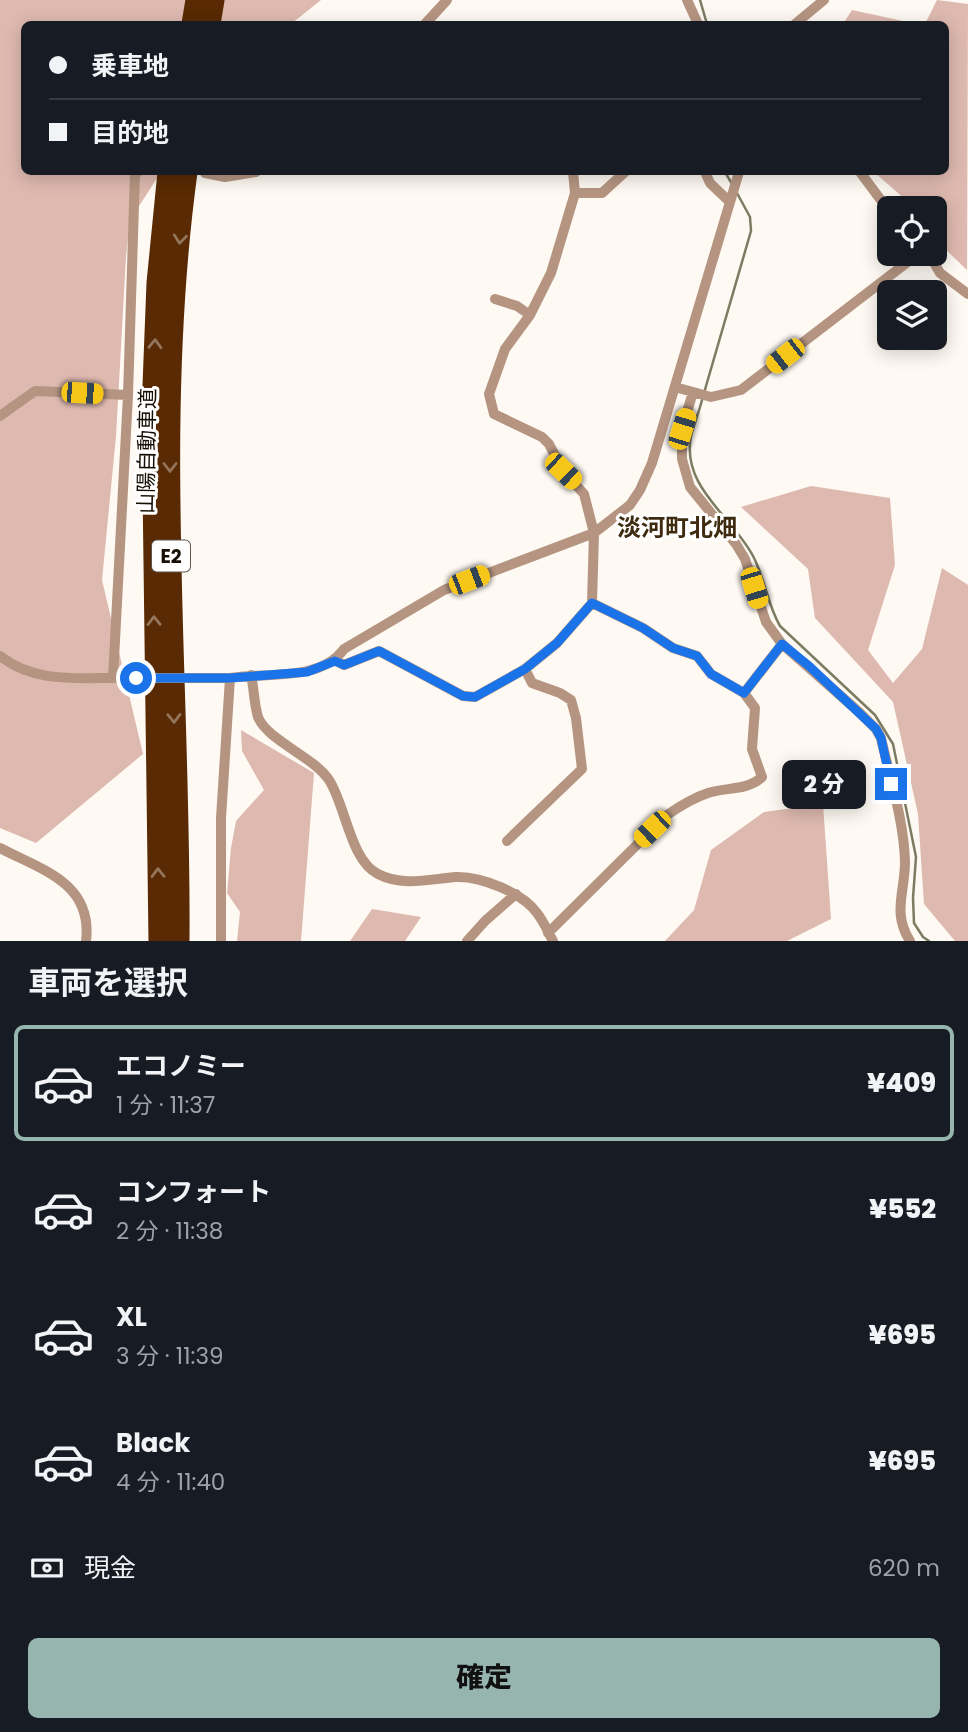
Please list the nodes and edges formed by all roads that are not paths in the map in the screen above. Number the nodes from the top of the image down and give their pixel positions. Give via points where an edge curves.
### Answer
1 (197, 0) edge
2 (214, 0) edge
3 (447, 0) edge
4 (687, 0) edge
5 (824, 0) edge
6 (193, 21) edge
7 (210, 21) edge
8 (428, 21) edge
9 (697, 21) edge
10 (799, 21) edge
11 (135, 175) edge
12 (168, 175) edge
13 (195, 175) edge
14 (213, 175) edge
15 (237, 175) edge
16 (573, 175) edge
17 (622, 175) edge
18 (706, 175) edge
19 (738, 175) edge
20 (862, 175) edge
21 (575, 193) junction
22 (878, 196) edge
23 (730, 202) junction
24 (902, 266) edge
25 (936, 266) edge
26 (968, 294) edge
27 (495, 299) dead end
28 (530, 315) junction
29 (675, 387) junction
30 (693, 392) junction
31 (128, 395) junction
32 (0, 415) edge
33 (664, 424) junction
34 (682, 429) junction
35 (594, 533) junction
36 (592, 603) junction
37 (782, 644) junction
38 (0, 656) edge
39 (335, 661) junction
40 (525, 669) junction
41 (251, 675) junction
42 (113, 678) junction
43 (230, 678) junction
44 (744, 693) junction
45 (507, 841) dead end
46 (0, 848) edge
47 (516, 894) junction
48 (538, 914) junction
49 (559, 920) junction
50 (551, 937) edge
51 (86, 941) edge
52 (159, 941) edge
53 (179, 941) edge
54 (221, 941) edge
55 (467, 941) edge
56 (910, 941) edge

1 - 6 highway
2 - 7 highway
3 - 8 street
4 - 9 street
5 - 10 street
11 - 31 street
52 -> 12 highway, 山陽自動車道 / E2 via 152,411 157,283
13 -> 53 highway, 山陽自動車道 / E2 via 175,286 170,411
14 - 15 street
16 - 21 street
17 - 21 street via 602,193
18 - 23 street
19 - 23 street
20 - 22 street
21 - 28 street via 551,273
23 - 29 street
24 - 30 street via 741,390 711,397
25 - 26 street
27 - 28 street
28 - 35 street via 505,349 489,394 494,414 549,444 563,471 584,494
29 - 30 street
29 - 33 street
30 - 34 street
31 - 32 street via 35,391
31 - 42 street
33 - 34 street
33 - 35 street via 640,490
34 - 37 street via 682,460 690,487 736,544 766,622
35 - 36 street
35 - 39 street via 444,590 344,649
36 - 40 street via 557,643
36 - 44 street via 673,648 697,656 711,674
37 - 44 street
37 - 56 street via 859,712 881,738 901,830 905,863 902,929
38 - 42 street via 27,673
39 - 40 street via 344,665 379,651 463,696 475,697
39 - 41 street via 307,672
40 - 45 street via 532,683 571,700 582,769
41 - 43 street
41 - 47 street via 259,719 329,780 356,846 375,873 412,883 460,877
42 - 43 street, bridge
43 - 54 street via 221,818
44 - 49 street via 755,708 752,749 762,777 754,785 690,800 667,815
46 - 51 street via 75,891 87,922
47 - 48 street
47 - 55 street
48 - 49 street via 542,910
48 - 50 street
49 - 50 street

